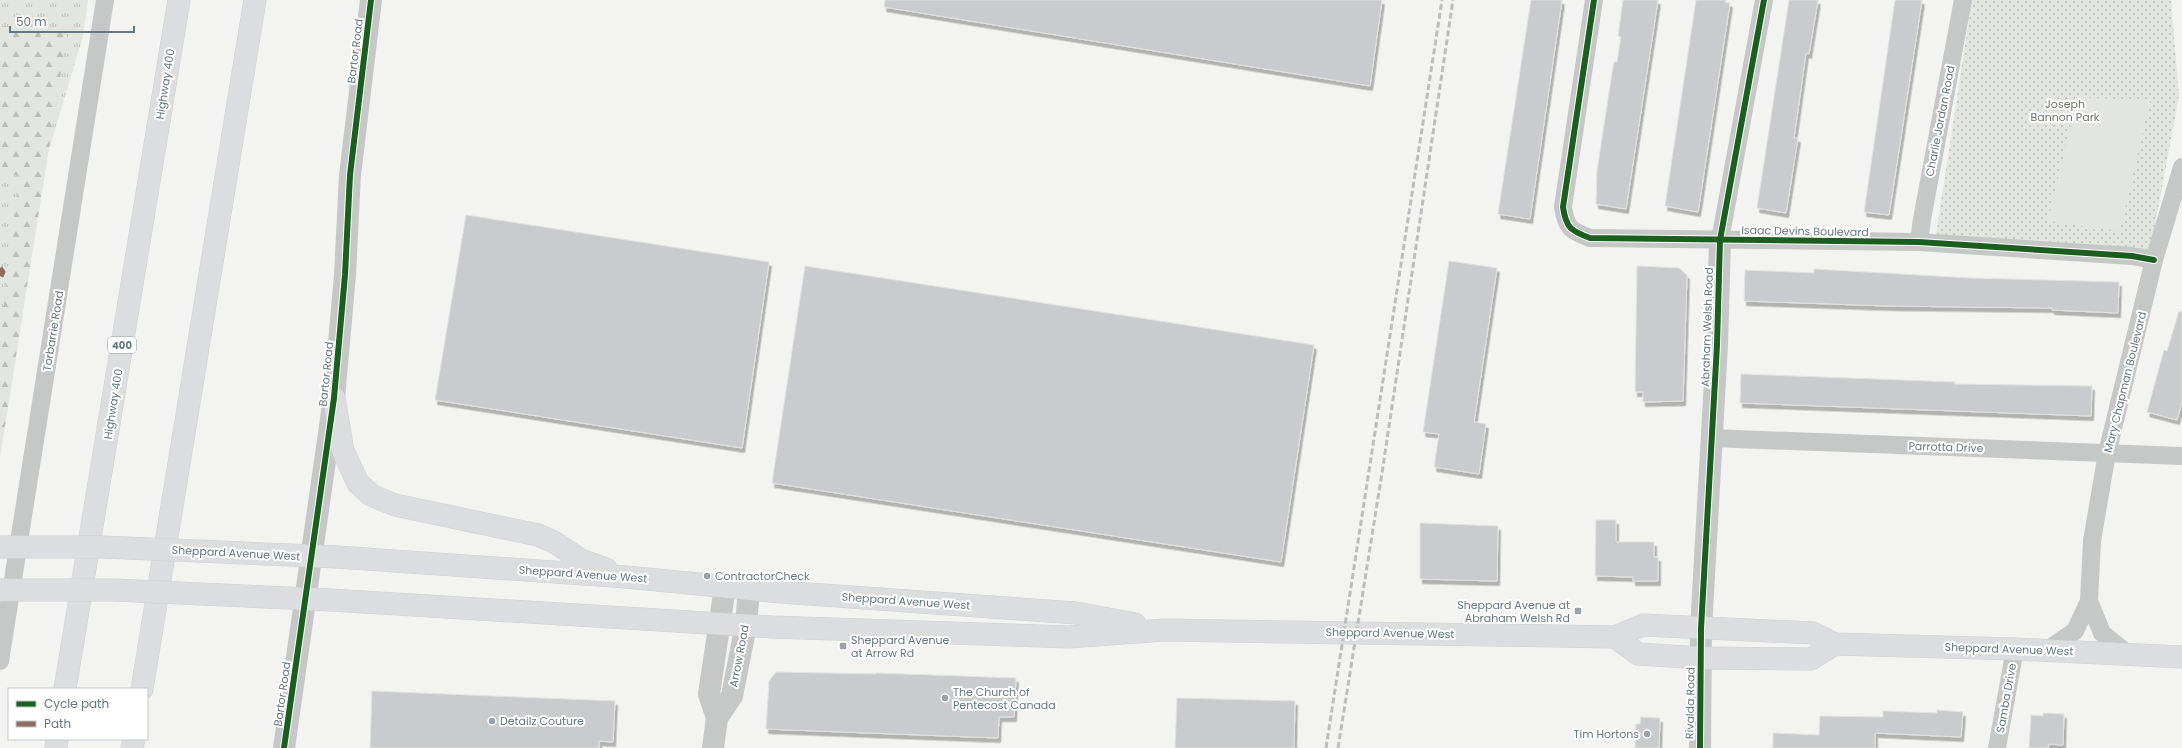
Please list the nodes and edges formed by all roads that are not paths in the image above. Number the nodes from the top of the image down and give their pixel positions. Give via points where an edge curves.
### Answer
1 (105, 0) edge
2 (179, 0) edge
3 (255, 0) edge
4 (371, 0) edge
5 (1594, 0) edge
6 (1764, 0) edge
7 (1963, 0) edge
8 (2182, 167) edge
9 (1720, 240) junction
10 (1919, 242) junction
11 (2154, 260) junction
12 (334, 398) junction
13 (1711, 438) junction
14 (2107, 453) junction
15 (2182, 456) edge
16 (0, 547) edge
17 (626, 577) junction
18 (725, 587) junction
19 (748, 588) junction
20 (0, 590) edge
21 (2089, 601) junction
22 (719, 623) junction
23 (746, 625) junction
24 (1701, 629) junction
25 (1164, 630) junction
26 (1615, 637) junction
27 (1835, 644) junction
28 (2015, 649) junction
29 (2046, 650) junction
30 (2129, 655) junction
31 (2182, 657) edge
32 (1701, 658) junction
33 (0, 661) edge
34 (65, 688) edge
35 (142, 688) edge
36 (717, 718) junction
37 (284, 748) edge
38 (713, 748) edge
39 (1700, 748) edge
40 (1997, 748) edge

1 - 33 street, Torbarrie Road
2 - 34 main road, Highway 400 / 400
3 - 35 main road
4 - 12 street, Bartor Road via 350,175 345,275
5 - 9 street, Isaac Devins Boulevard via 1562,207 1565,221 1571,229 1590,238
6 - 9 street, Abraham Welsh Road
7 - 10 street, Charlie Jordan Road
8 - 11 street, Mary Chapman Boulevard
9 - 10 street, Isaac Devins Boulevard
9 - 13 street, Abraham Welsh Road
10 - 11 street, Isaac Devins Boulevard via 2132,256
11 - 14 street, Mary Chapman Boulevard
12 - 17 main road via 343,451 358,483 371,495 395,505 538,535 581,560
12 - 37 street, Bartor Road
13 - 14 street, Parrotta Drive
13 - 24 street, Abraham Welsh Road
14 - 15 street, Parrotta Drive
14 - 21 street, Mary Chapman Boulevard via 2092,541
16 - 17 main road, Sheppard Avenue West, bridge via 103,547 337,558
17 - 18 main road, Sheppard Avenue West
18 - 19 main road, Sheppard Avenue West
18 - 22 street, Arrow Road
19 - 23 street, Arrow Road
19 - 25 main road, Sheppard Avenue West via 1076,613
20 - 22 main road, Sheppard Avenue West, bridge via 123,590
21 - 29 street, Mary Chapman Boulevard via 2075,631
21 - 30 street, Mary Chapman Boulevard via 2102,633
22 - 23 main road, Sheppard Avenue West
22 - 36 street, Arrow Road via 709,694
23 - 25 main road, Sheppard Avenue West via 1069,637
23 - 36 street, Arrow Road via 732,696
24 - 26 main road, Sheppard Avenue West via 1643,625
24 - 27 main road, Sheppard Avenue West via 1813,633
24 - 32 street, Abraham Welsh Road
25 - 26 main road, Sheppard Avenue West
26 - 32 main road via 1638,654
27 - 28 main road, Sheppard Avenue West
27 - 32 main road via 1811,659
28 - 29 main road, Sheppard Avenue West
28 - 40 street, Samba Drive
29 - 30 main road, Sheppard Avenue West
30 - 31 main road, Sheppard Avenue West
32 - 39 street, Rivalda Road
36 - 38 street, Arrow Road

